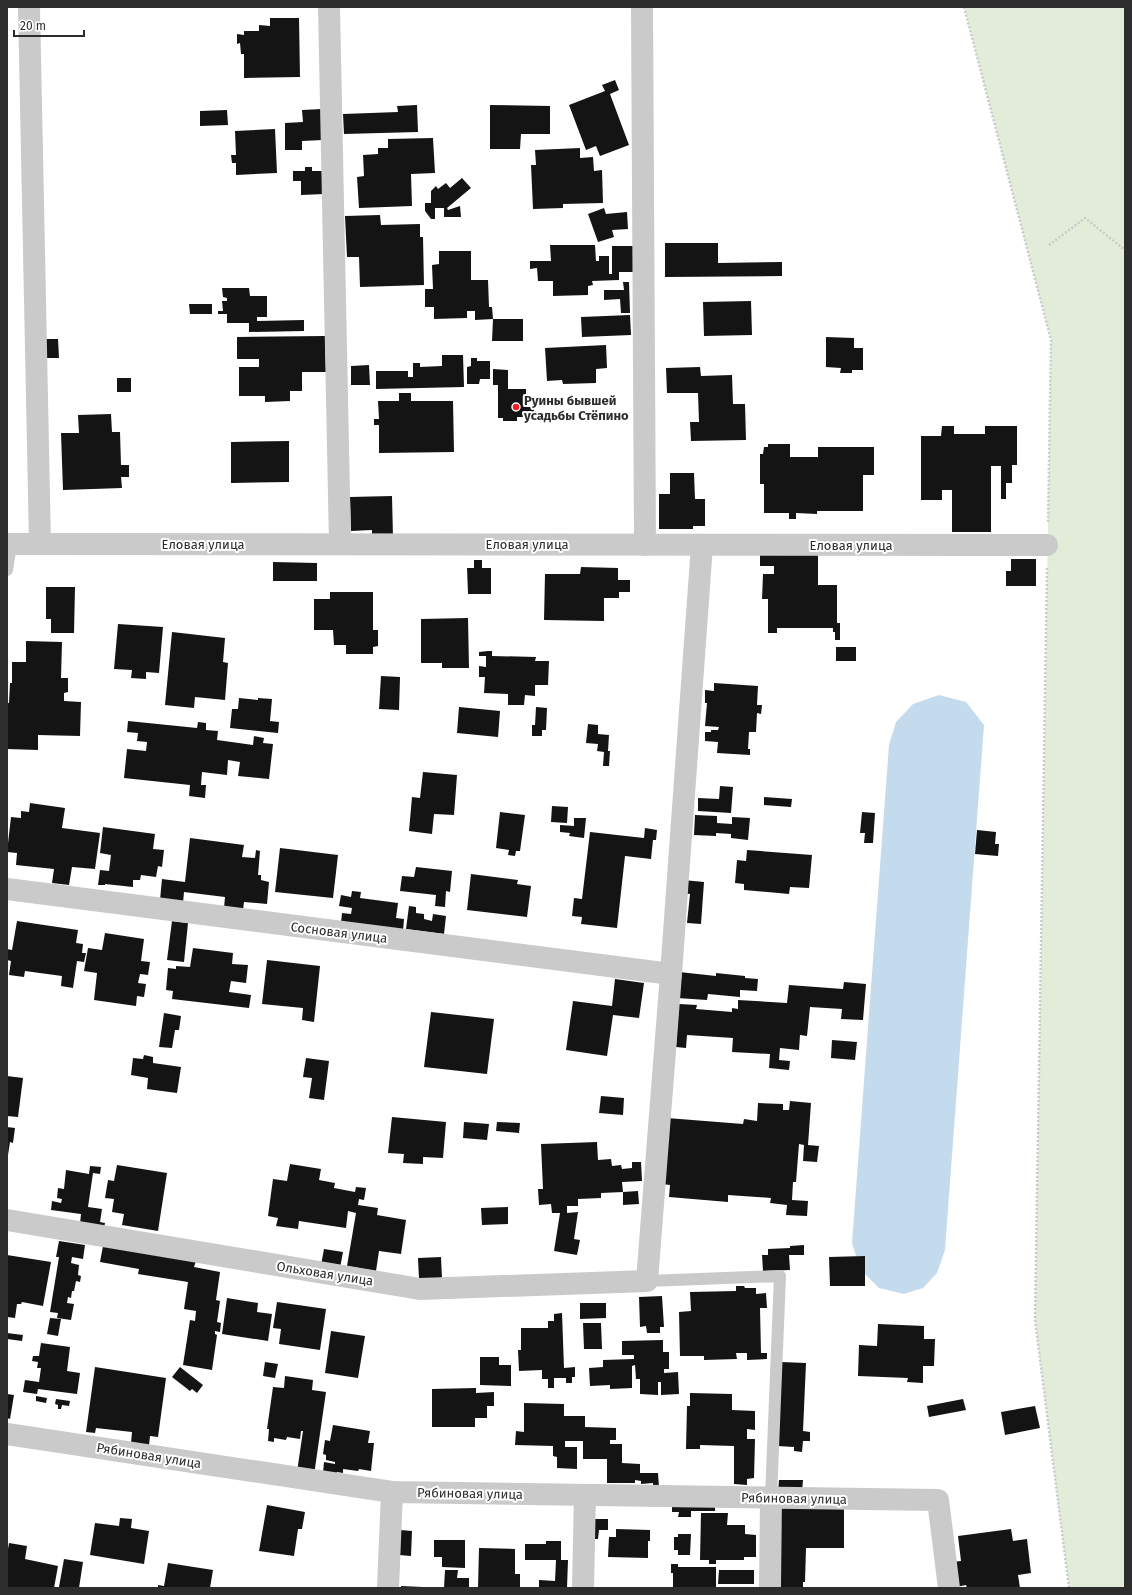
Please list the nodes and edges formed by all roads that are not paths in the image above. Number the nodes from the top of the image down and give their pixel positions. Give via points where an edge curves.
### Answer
1 (29, 7) edge
2 (329, 7) edge
3 (642, 7) edge
4 (9, 544) edge
5 (40, 544) junction
6 (340, 544) junction
7 (645, 544) junction
8 (702, 545) junction
9 (1047, 545) road end
10 (7, 570) edge
11 (7, 889) edge
12 (671, 974) junction
13 (7, 1220) edge
14 (647, 1281) junction
15 (7, 1434) edge
16 (392, 1492) junction
17 (585, 1495) junction
18 (771, 1497) junction
19 (388, 1588) edge
20 (583, 1588) edge
21 (770, 1588) edge
22 (949, 1588) edge

1 - 5 street
2 - 6 street
3 - 7 street
4 - 5 street, Еловая улица
4 - 10 lane
5 - 6 street, Еловая улица
6 - 7 street, Еловая улица
7 - 8 street, Еловая улица
8 - 9 street, Еловая улица
8 - 12 street
11 - 12 street, Сосновая улица
12 - 14 street
13 - 14 street, Ольховая улица via 420,1289
14 - 18 lane via 780,1276
15 - 16 street, Рябиновая улица
16 - 17 street, Рябиновая улица
16 - 19 street
17 - 18 street, Рябиновая улица
17 - 20 street
18 - 21 street
18 - 22 street, Рябиновая улица via 938,1500

